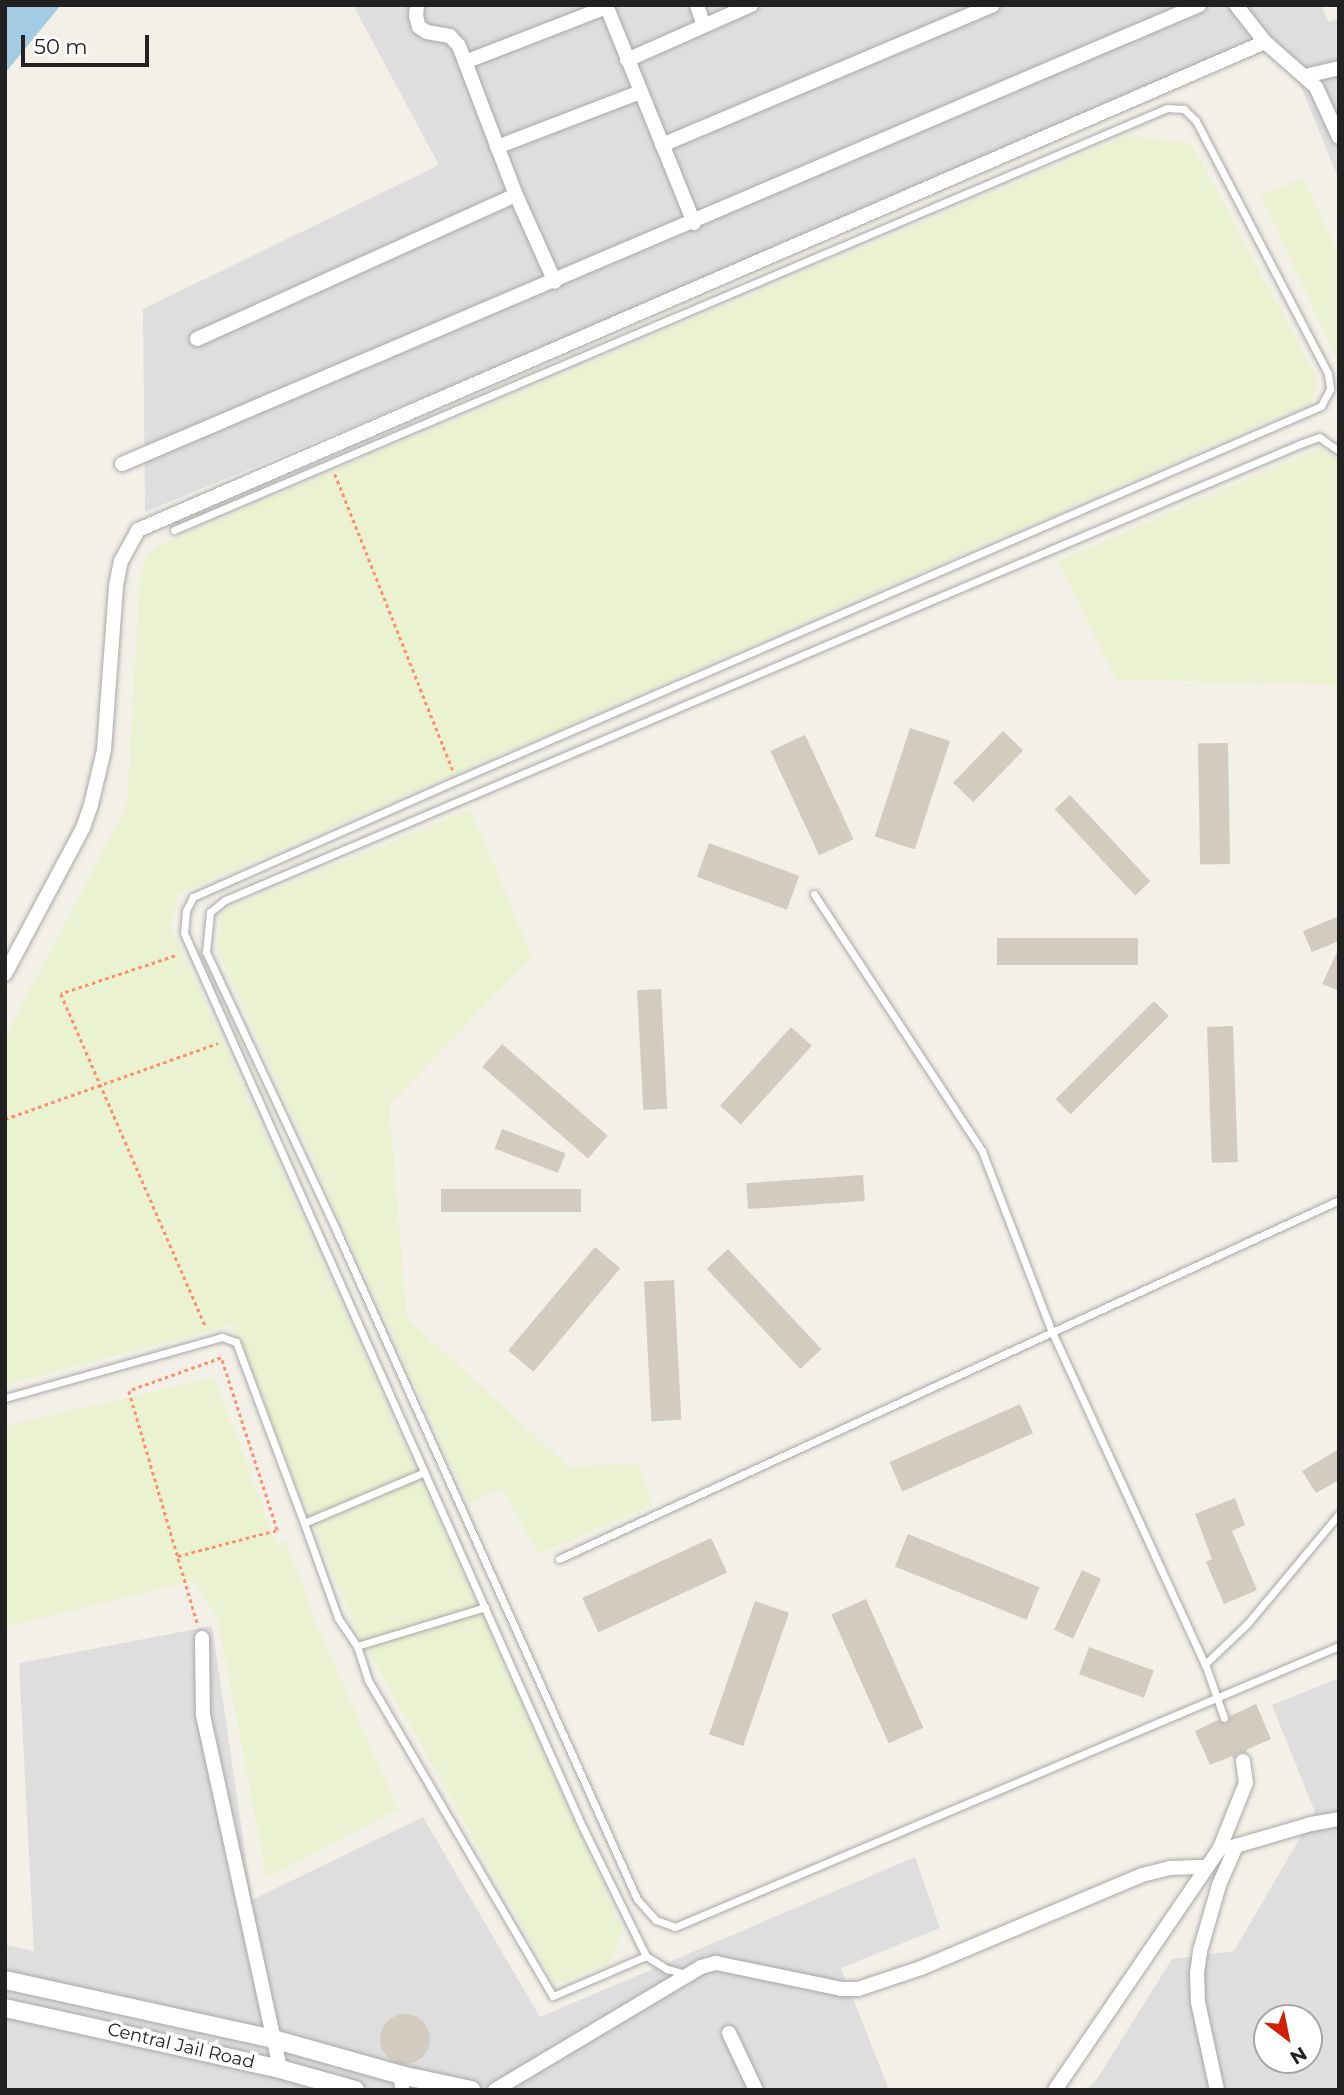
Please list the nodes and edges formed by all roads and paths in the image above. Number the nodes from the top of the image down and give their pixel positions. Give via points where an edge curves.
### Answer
1 (418, 5) edge
2 (696, 5) edge
3 (751, 5) edge
4 (993, 5) edge
5 (1199, 5) edge
6 (1236, 5) edge
7 (607, 6) edge
8 (704, 26) junction
9 (1265, 42) junction
10 (627, 60) junction
11 (465, 62) junction
12 (1339, 68) edge
13 (1305, 76) junction
14 (640, 92) junction
15 (1339, 136) edge
16 (662, 145) junction
17 (497, 147) junction
18 (516, 195) junction
19 (694, 223) junction
20 (555, 282) junction
21 (197, 339) dead end
22 (1339, 451) edge
23 (330, 461) junction
24 (122, 464) dead end
25 (174, 530) dead end
26 (457, 780) junction
27 (814, 894) dead end
28 (175, 956) dead end
29 (5, 974) edge
30 (232, 1039) junction
31 (100, 1084) junction
32 (5, 1119) edge
33 (1339, 1200) edge
34 (1052, 1332) junction
35 (211, 1340) junction
36 (5, 1398) edge
37 (425, 1472) junction
38 (1339, 1514) edge
39 (304, 1523) junction
40 (178, 1556) junction
41 (559, 1559) dead end
42 (485, 1607) junction
43 (202, 1638) joint
44 (357, 1646) junction
45 (1339, 1646) edge
46 (1205, 1664) junction
47 (1217, 1698) junction
48 (1224, 1718) dead end
49 (1243, 1761) dead end
50 (1339, 1819) edge
51 (1236, 1846) junction
52 (1219, 1850) junction
53 (1206, 1867) junction
54 (646, 1956) junction
55 (686, 1974) junction
56 (5, 1980) edge
57 (5, 2008) edge
58 (729, 2033) dead end
59 (273, 2039) junction
60 (281, 2068) junction
61 (401, 2082) edge
62 (355, 2090) edge
63 (471, 2090) edge
64 (495, 2090) edge
65 (756, 2090) edge
66 (1055, 2090) edge
67 (1217, 2090) edge

1 - 11 street via 419,27 450,36
2 - 8 street
3 - 8 street
4 - 16 street
5 - 19 street
6 - 9 street
7 - 10 street
7 - 11 street
8 - 10 street
9 - 13 street
9 - 29 street via 138,530 121,561 116,586 104,750 91,805
10 - 14 street
11 - 17 street
12 - 13 street
13 - 15 street via 1316,87
14 - 16 street
14 - 17 street
16 - 19 street
17 - 18 street
18 - 20 street
18 - 21 street
19 - 20 street
20 - 24 street
22 - 47 lane via 1319,437 1300,444 225,900 210,912 206,952 337,1231 637,1899 656,1920 675,1927
23 - 25 lane
23 - 26 path
23 - 26 lane via 1167,108 1184,109 1196,121 1328,374 1330,389 1321,406
26 - 30 lane via 193,897 184,933
27 - 34 lane via 982,1151
28 - 31 path via 61,994
30 - 31 path
30 - 37 lane
31 - 32 path
31 - 35 path
33 - 34 lane
34 - 41 lane
34 - 46 lane
35 - 36 lane
35 - 39 lane via 236,1342
37 - 39 lane
37 - 42 lane
38 - 46 lane via 1247,1624
39 - 44 lane via 338,1618
40 - 40 path via 129,1391 221,1358 277,1530
40 - 43 path
42 - 44 lane
42 - 54 lane via 582,1826
43 - 59 street via 203,1715
44 - 54 lane via 368,1680 553,1996
45 - 47 lane
46 - 47 lane
47 - 48 lane
49 - 52 street via 1246,1783
50 - 51 street
51 - 52 street
51 - 67 street via 1219,1885 1197,1973 1198,2002
52 - 53 street
53 - 55 street via 1142,1875 921,1968 858,1989 716,1963
53 - 66 street
54 - 55 lane
55 - 64 street
56 - 59 street
57 - 60 street, Central Jail Road
58 - 65 street
59 - 60 street
59 - 61 street
60 - 62 street, Central Jail Road
61 - 63 street

